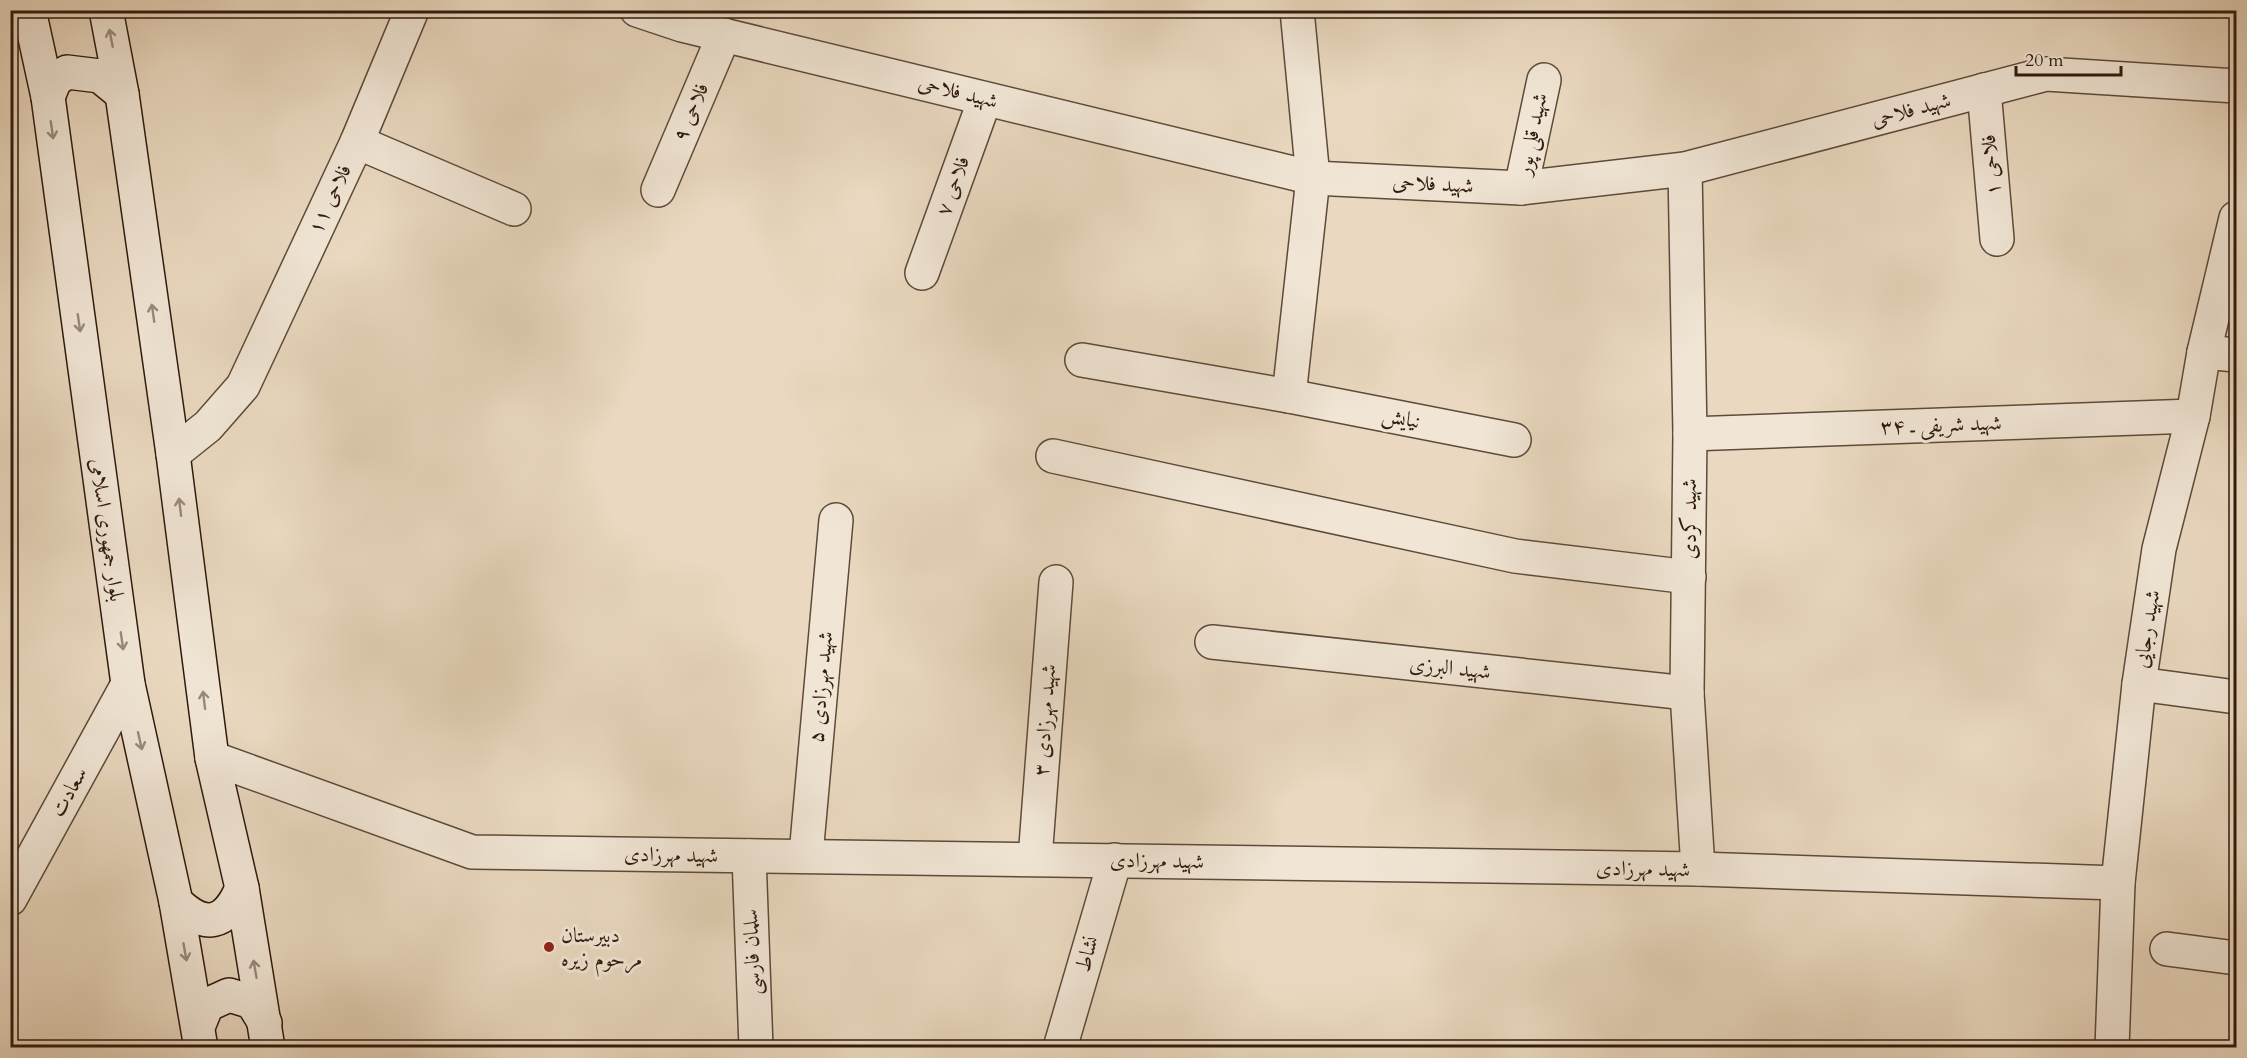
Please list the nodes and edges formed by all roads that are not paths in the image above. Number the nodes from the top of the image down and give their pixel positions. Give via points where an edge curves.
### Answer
1 (29, 10) edge
2 (106, 10) edge
3 (412, 10) edge
4 (637, 10) edge
5 (1297, 10) edge
6 (684, 18) edge
7 (724, 35) junction
8 (1544, 81) dead end
9 (2236, 86) edge
10 (1984, 90) junction
11 (122, 94) junction
12 (48, 97) junction
13 (985, 99) junction
14 (357, 142) junction
15 (1686, 169) junction
16 (1313, 178) junction
17 (1521, 188) junction
18 (658, 190) dead end
19 (514, 209) dead end
20 (2236, 218) edge
21 (1997, 239) dead end
22 (922, 273) dead end
23 (2204, 352) junction
24 (2236, 355) edge
25 (1082, 360) dead end
26 (1289, 396) junction
27 (2193, 416) junction
28 (1690, 434) junction
29 (1514, 440) dead end
30 (173, 454) junction
31 (1053, 456) dead end
32 (836, 520) dead end
33 (1689, 577) junction
34 (1056, 582) dead end
35 (1212, 642) dead end
36 (128, 684) junction
37 (2139, 684) junction
38 (1687, 693) junction
39 (2236, 697) edge
40 (212, 758) junction
41 (806, 855) junction
42 (749, 856) junction
43 (1035, 859) junction
44 (1115, 860) junction
45 (1698, 869) junction
46 (2118, 883) junction
47 (242, 888) junction
48 (10, 899) edge
49 (176, 902) junction
50 (2167, 949) dead end
51 (2236, 958) edge
52 (266, 1035) edge
53 (200, 1037) edge
54 (756, 1047) edge
55 (1060, 1047) edge
56 (2112, 1047) edge

1 - 12 street, بلوار جمهوری اسلامی
11 -> 2 street
3 - 14 street, فلاحی ۱۱
4 - 6 street, شهید فلاحی
5 - 16 street
6 - 7 street, شهید فلاحی
7 - 13 street, شهید فلاحی
7 - 18 street, فلاحی ۹
8 - 17 street, شهید قلی پور
9 - 10 street, شهید فلاحی via 2046,74
10 - 15 street, شهید فلاحی
10 - 21 street, فلاحی ۱
11 - 12 street via 100,76 68,72 56,81
30 -> 11 street
12 -> 36 street, بلوار جمهوری اسلامی
13 - 16 street, شهید فلاحی
13 - 22 street, فلاحی ۷
14 - 19 street
14 - 30 street, فلاحی ۱۱ via 243,386 208,426
15 - 17 street, شهید فلاحی
15 - 28 street, شهید کردی
16 - 17 street, شهید فلاحی
16 - 26 street
20 - 23 street, شهید رجایی
23 - 24 street
23 - 27 street, شهید رجایی
25 - 26 street, نیایش
26 - 29 street, نیایش
27 - 28 street, شهید شریفی ـ ۳۴
27 - 37 street, شهید رجایی via 2159,549
28 - 33 street, شهید کردی
40 -> 30 street
31 - 33 street via 1515,556
32 - 41 street, شهید مهرزادی ۵
33 - 38 street, شهید کردی
34 - 43 street, شهید مهرزادی ۳
35 - 38 street, شهید البرزی
36 - 48 street, سعادت
36 -> 49 street, بلوار جمهوری اسلامی
37 - 39 street
37 - 46 street, شهید رجایی
38 - 45 street, شهید کردی
40 - 42 street, شهید مهرزادی via 472,852
40 - 47 street
41 - 42 street, شهید مهرزادی
41 - 43 street, شهید مهرزادی
42 - 54 street, سلمان فارسی
43 - 44 street, شهید مهرزادی
44 - 45 street, شهید مهرزادی
44 - 55 street, نشاط
45 - 46 street, شهید مهرزادی
46 - 56 street, شهید رجایی
47 - 49 street via 233,908 214,920 192,918
52 -> 47 street
49 -> 53 street, بلوار جمهوری اسلامی
50 - 51 street
52 - 53 street via 252,1002 229,995 207,1005

